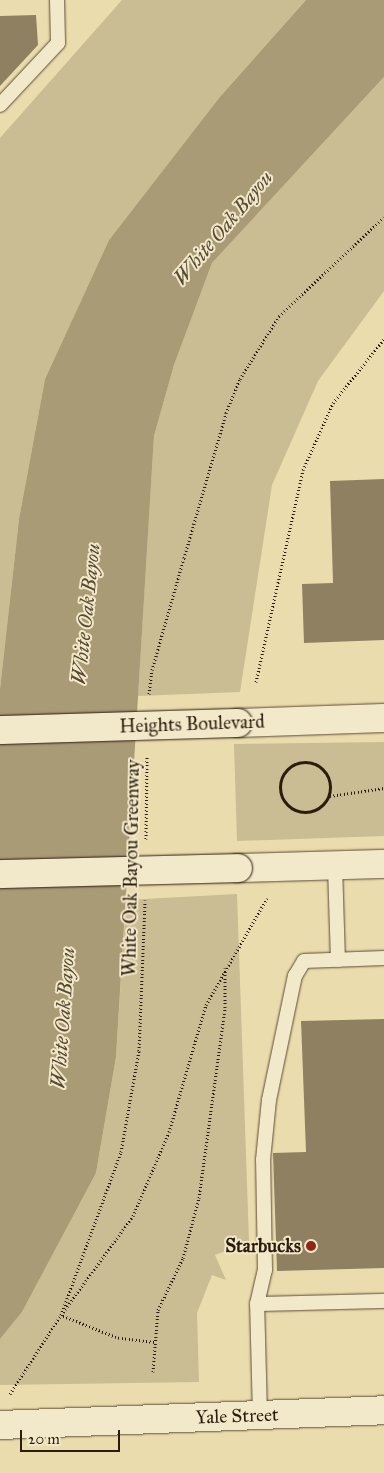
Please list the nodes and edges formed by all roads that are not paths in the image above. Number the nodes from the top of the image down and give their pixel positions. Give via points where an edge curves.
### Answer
1 (57, 0) edge
2 (0, 105) edge
3 (384, 718) edge
4 (0, 730) edge
5 (384, 864) edge
6 (335, 866) junction
7 (0, 874) edge
8 (384, 958) edge
9 (338, 960) junction
10 (384, 1301) edge
11 (257, 1304) junction
12 (384, 1410) edge
13 (3, 1413) edge
14 (260, 1414) junction

1 - 2 lane via 58,43
3 - 4 main road, Heights Boulevard, bridge
5 - 6 main road
6 - 7 main road, bridge
6 - 9 lane
8 - 9 lane
9 - 11 lane via 304,961 296,976 269,1100 262,1160 265,1270
10 - 11 lane
11 - 14 lane
12 - 14 main road, Yale Street
13 - 14 main road, Yale Street via 91,1422

